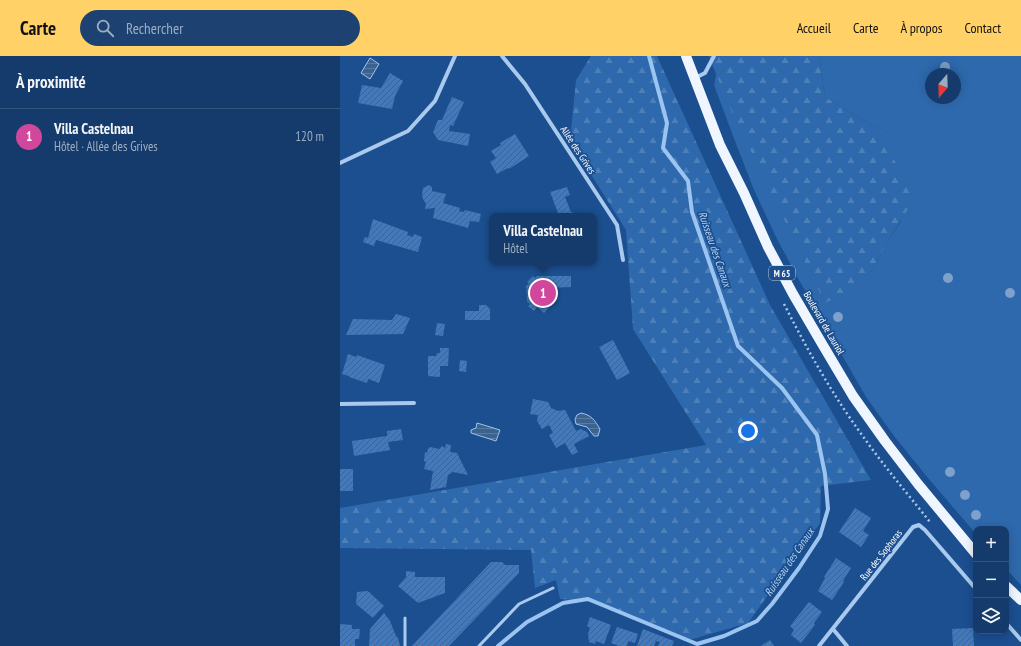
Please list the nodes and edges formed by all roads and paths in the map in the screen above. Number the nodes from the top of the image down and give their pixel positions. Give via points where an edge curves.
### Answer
1 (455, 56) edge
2 (502, 56) edge
3 (686, 56) edge
4 (714, 56) edge
5 (694, 78) junction
6 (340, 163) edge
7 (623, 260) dead end
8 (414, 403) dead end
9 (340, 404) edge
10 (973, 550) edge
11 (973, 586) edge
12 (553, 588) dead end
13 (1009, 589) edge
14 (1021, 600) edge
15 (405, 618) dead end
16 (1009, 626) edge
17 (833, 629) junction
18 (1021, 640) edge
19 (405, 646) edge
20 (478, 646) edge
21 (819, 646) edge
22 (847, 646) edge

1 - 6 street via 435,101 408,131
2 - 7 street, Allée des Grives via 525,84 617,225
3 - 5 main road, Boulevard de Lauriol / M 65
4 - 5 street via 705,73
5 - 10 main road, Boulevard de Lauriol / M 65 via 720,145 768,247 837,370 885,441
8 - 9 street
11 - 17 street, Rue des Sophoras via 919,525 913,527
12 - 20 lane via 519,604
13 - 14 main road
15 - 19 lane
16 - 18 street
17 - 21 street, Rue des Sophoras
17 - 22 street

